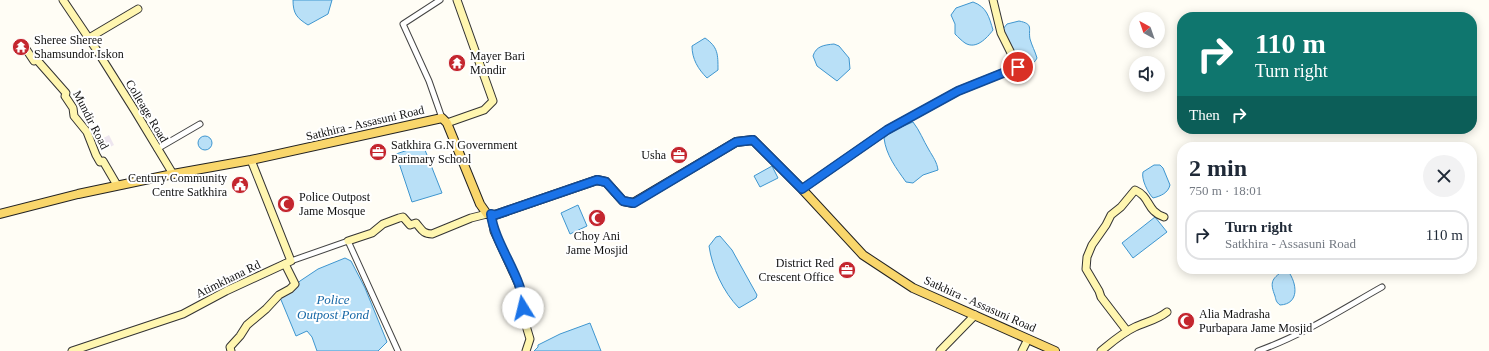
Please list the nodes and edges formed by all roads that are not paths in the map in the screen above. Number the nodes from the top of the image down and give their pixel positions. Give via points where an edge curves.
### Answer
1 (63, 0) edge
2 (440, 0) edge
3 (457, 0) edge
4 (993, 0) edge
5 (138, 9) dead end
6 (89, 38) junction
7 (26, 49) dead end
8 (445, 120) junction
9 (200, 124) dead end
10 (157, 149) junction
11 (251, 160) junction
12 (172, 174) junction
13 (117, 185) junction
14 (802, 189) junction
15 (0, 214) edge
16 (489, 214) junction
17 (1164, 217) dead end
18 (348, 241) junction
19 (288, 262) junction
20 (1382, 287) dead end
21 (1167, 312) dead end
22 (975, 315) junction
23 (1127, 331) junction
24 (1028, 339) junction
25 (72, 351) edge
26 (231, 351) edge
27 (398, 351) edge
28 (526, 351) edge
29 (940, 351) edge
30 (1022, 351) edge
31 (1055, 351) edge
32 (1101, 351) edge
33 (1258, 351) edge

1 - 6 street, Colleage Road
2 - 8 street via 402,24
3 - 8 street via 493,102 484,110
4 - 14 street via 1001,33 1018,67 958,91 887,130
5 - 6 street
6 - 10 street, Colleage Road
7 - 13 street, Mundir Road via 34,61 37,60 66,92 65,96 73,108 74,116 88,132 96,155 100,162 103,161
8 - 11 main road, Satkhira - Assasuni Road
8 - 16 main road, Satkhira - Assasuni Road via 480,204
9 - 10 street
10 - 12 street, Colleage Road
11 - 12 main road, Satkhira - Assasuni Road
11 - 19 street
12 - 13 main road, Satkhira - Assasuni Road
13 - 15 main road, Satkhira - Assasuni Road
14 - 16 main road, Satkhira - Assasuni Road via 753,140 736,142 634,203 623,201 606,182 597,180 495,215
14 - 22 main road, Satkhira - Assasuni Road via 863,255 913,288
16 - 18 street via 471,218 432,234 421,230 416,223 410,225 401,217 383,224 372,233
16 - 28 street via 524,303 524,319 530,339
17 - 23 street via 1155,214 1143,194 1135,190 1111,215 1092,244 1087,257 1086,269 1101,297
18 - 19 street
18 - 27 street
19 - 25 street, Atimkhana Rd via 183,314
19 - 26 street via 296,284 279,294 247,325 230,347
20 - 33 street via 1323,322 1284,342
21 - 23 street
22 - 24 main road, Satkhira - Assasuni Road
22 - 29 street
23 - 32 street
24 - 30 street
24 - 31 main road, Satkhira - Assasuni Road

